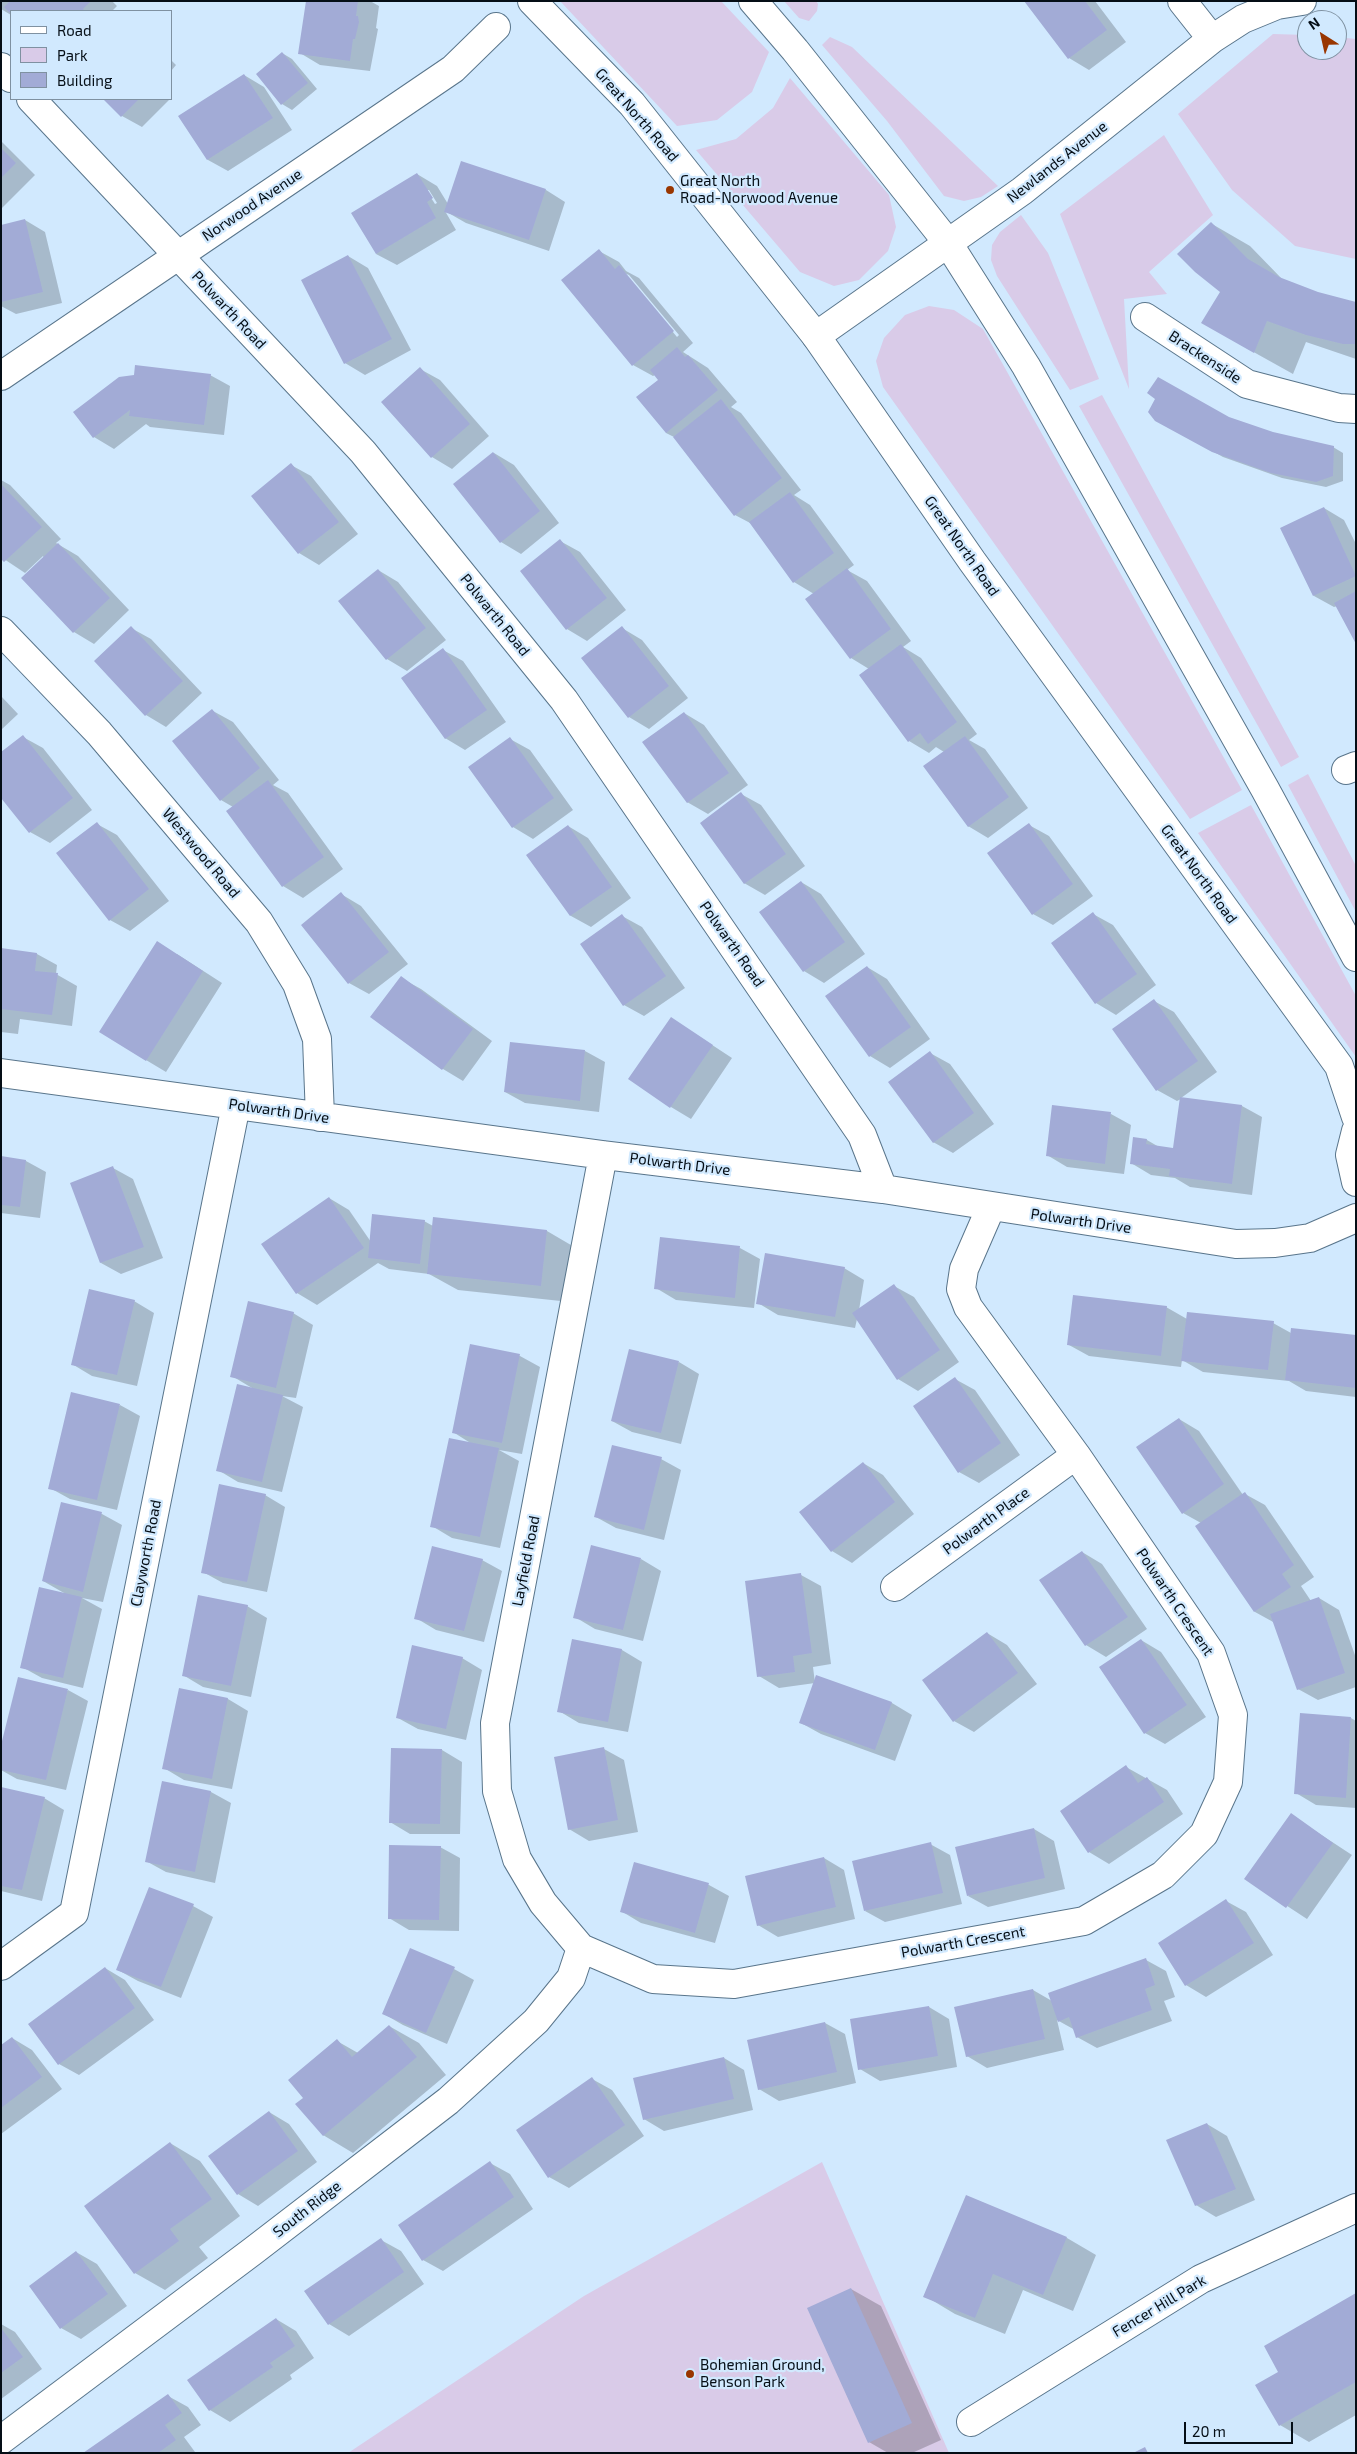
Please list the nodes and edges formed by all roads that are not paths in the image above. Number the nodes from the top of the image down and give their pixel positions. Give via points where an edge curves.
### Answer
1 (532, 1) edge
2 (753, 1) edge
3 (1182, 1) edge
4 (1302, 1) edge
5 (496, 27) dead end
6 (1212, 39) junction
7 (1, 67) edge
8 (10, 77) edge
9 (32, 100) edge
10 (948, 243) junction
11 (177, 255) junction
12 (1145, 317) dead end
13 (816, 336) junction
14 (1, 376) edge
15 (1356, 408) edge
16 (1, 631) edge
17 (1356, 957) edge
18 (1, 1073) edge
19 (236, 1105) junction
20 (1356, 1116) edge
21 (320, 1117) junction
22 (1356, 1131) edge
23 (604, 1155) junction
24 (1356, 1182) edge
25 (883, 1190) junction
26 (991, 1207) junction
27 (1356, 1218) edge
28 (1076, 1455) junction
29 (895, 1586) dead end
30 (580, 1948) junction
31 (1, 1966) edge
32 (1356, 2208) edge
33 (971, 2422) dead end
34 (1, 2440) edge

1 - 13 street, Great North Road via 632,104
2 - 10 street
3 - 6 street
4 - 6 street, Newlands Avenue via 1277,5 1243,19
5 - 11 street, Norwood Avenue via 453,69
6 - 10 street, Newlands Avenue via 1022,191
7 - 8 street
9 - 11 street, Polwarth Road
10 - 13 street, Newlands Avenue
10 - 17 street via 1026,366
11 - 14 street, Norwood Avenue
11 - 25 street, Polwarth Road via 363,452 564,700 862,1135
12 - 15 street, Brackenside via 1246,384 1339,408
13 - 20 street, Great North Road via 972,561 1339,1066
16 - 21 street, Westwood Road via 99,732 259,922 297,984 317,1039
18 - 19 street, Polwarth Drive
19 - 21 street, Polwarth Drive
19 - 31 street, Clayworth Road via 74,1913
21 - 23 street, Polwarth Drive
22 - 24 street via 1350,1155
23 - 25 street, Polwarth Drive
23 - 30 street, Layfield Road via 495,1722 497,1791 517,1859 544,1903
25 - 26 street, Polwarth Drive
26 - 27 street, Polwarth Drive via 1236,1244 1310,1238
26 - 28 street, Polwarth Crescent via 964,1269 961,1289 968,1307
28 - 29 street, Polwarth Place
28 - 30 street, Polwarth Crescent via 1211,1653 1233,1715 1228,1782 1204,1834 1163,1875 1084,1920 734,1984 653,1979
30 - 34 street, South Ridge via 571,1978 536,2021 448,2101
32 - 33 street, Fencer Hill Park via 1201,2279

